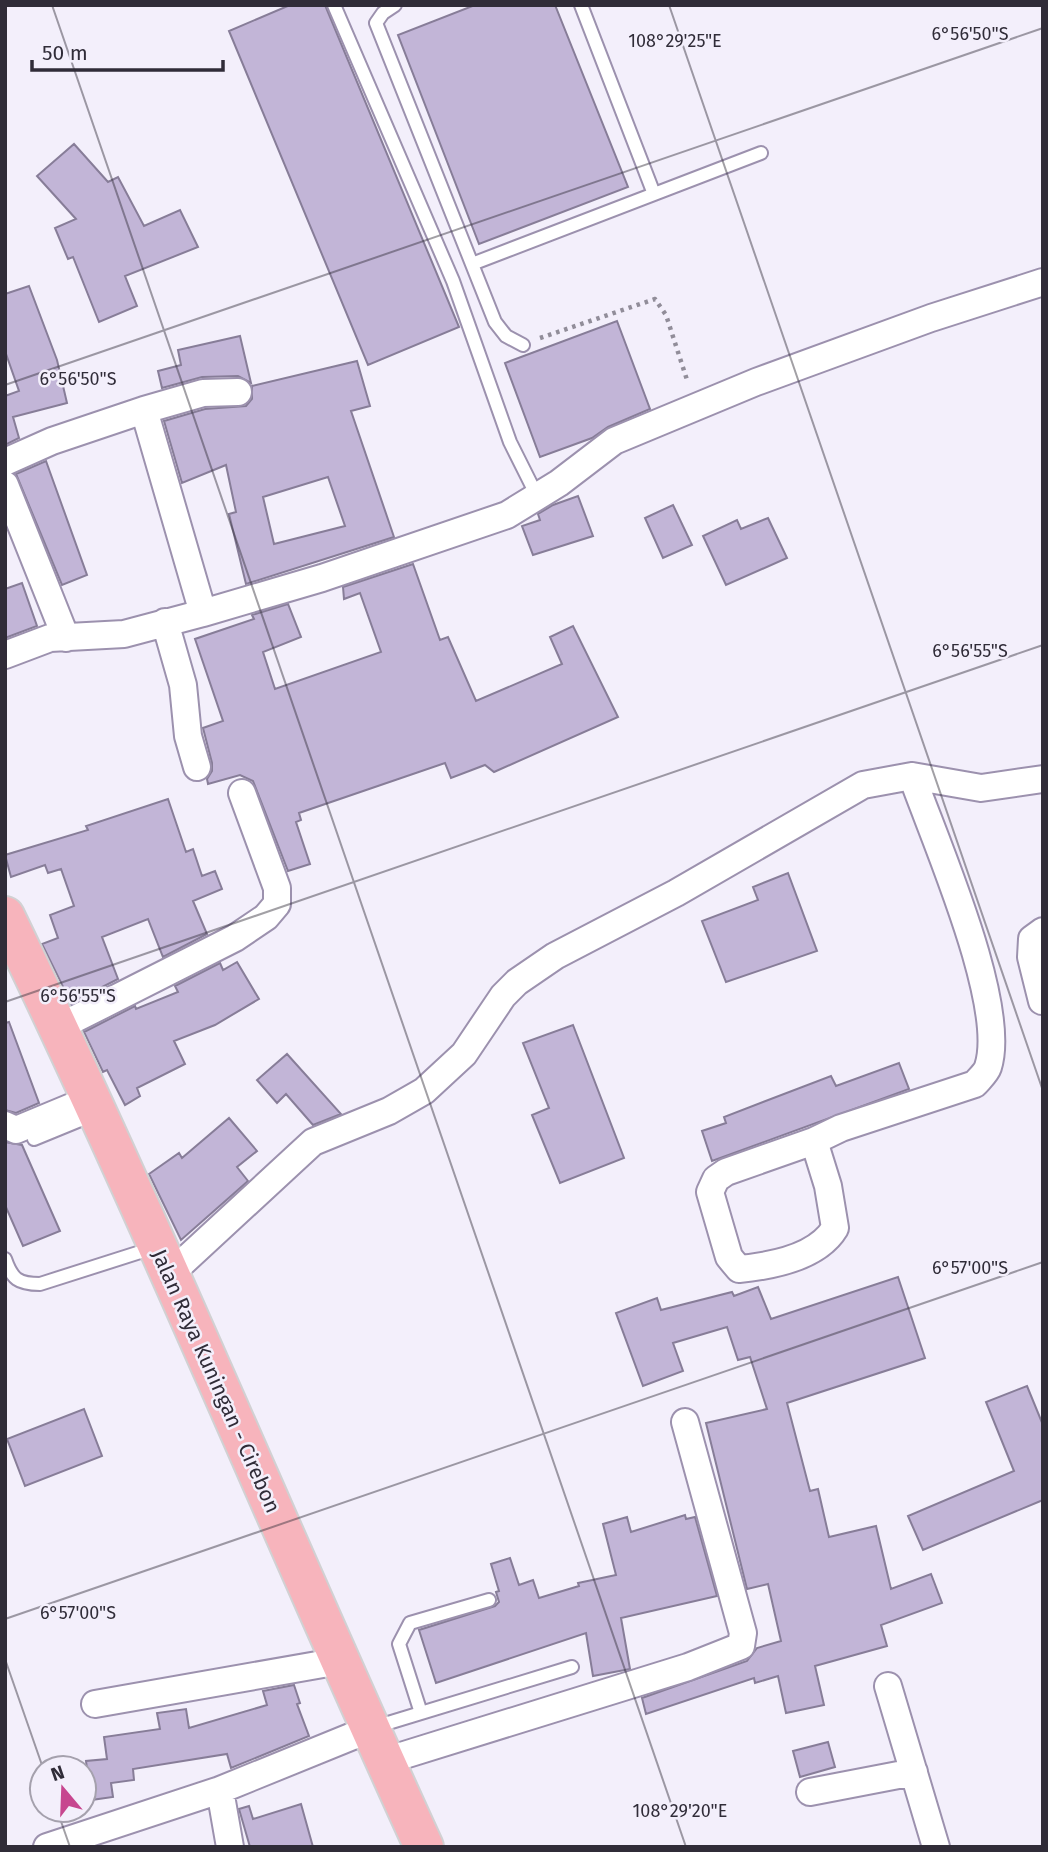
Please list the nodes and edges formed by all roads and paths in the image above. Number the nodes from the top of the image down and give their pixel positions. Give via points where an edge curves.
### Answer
1 (334, 5) edge
2 (395, 5) edge
3 (581, 5) edge
4 (761, 153) dead end
5 (654, 194) junction
6 (472, 264) junction
7 (1043, 282) edge
8 (523, 345) joint
9 (238, 392) dead end
10 (695, 407) junction
11 (144, 410) junction
12 (5, 463) edge
13 (5, 485) edge
14 (537, 496) junction
15 (203, 612) junction
16 (165, 622) junction
17 (66, 638) junction
18 (5, 655) edge
19 (197, 767) dead end
20 (912, 776) junction
21 (1043, 779) edge
22 (242, 793) dead end
23 (5, 916) edge
24 (1043, 931) edge
25 (1042, 1001) edge
26 (59, 1027) junction
27 (96, 1105) junction
28 (5, 1125) edge
29 (34, 1139) dead end
30 (814, 1141) junction
31 (5, 1259) edge
32 (162, 1261) junction
33 (685, 1422) dead end
34 (489, 1601) dead end
35 (340, 1661) junction
36 (572, 1667) dead end
37 (888, 1686) dead end
38 (95, 1704) dead end
39 (421, 1713) junction
40 (377, 1745) junction
41 (914, 1772) junction
42 (219, 1790) junction
43 (810, 1792) dead end
44 (47, 1847) edge
45 (230, 1847) edge
46 (424, 1847) edge
47 (936, 1847) edge

1 - 14 lane via 453,281 510,442
2 - 6 lane via 376,23
3 - 5 lane
4 - 5 lane
5 - 6 lane
6 - 8 lane via 495,322 506,336
7 - 10 street via 906,327
8 - 10 path via 655,299 666,315
9 - 11 street via 203,393
10 - 14 street via 614,441
11 - 12 street via 52,441
11 - 15 street
13 - 17 street
14 - 15 street via 507,515 322,578
15 - 16 street
16 - 17 street via 124,634
16 - 19 street via 183,685 188,736
17 - 18 street via 50,638
20 - 21 street via 981,788
20 - 30 street via 974,943 988,1004 988,1070 975,1084
20 - 32 street via 863,785 676,893 555,956 503,996 464,1054 424,1091 313,1142
22 - 26 street via 277,888 276,904 235,938
23 - 26 highway, Jalan Raya Kuningan - Cirebon
24 - 25 street via 1032,939 1031,948
26 - 27 highway, Jalan Raya Kuningan - Cirebon
27 - 28 street via 16,1130
27 - 29 lane
27 - 32 highway, Jalan Raya Kuningan - Cirebon
30 - 30 street via 835,1228 821,1245 805,1253 739,1269 729,1257 710,1192 716,1178
31 - 32 lane via 11,1276 22,1284
32 - 35 highway, Jalan Raya Kuningan - Cirebon
33 - 40 street via 743,1633 741,1646 688,1668
34 - 39 lane via 410,1623 399,1644
35 - 38 street
35 - 40 highway, Jalan Raya Kuningan - Cirebon
36 - 39 lane
37 - 41 street
39 - 40 lane
40 - 42 street
40 - 46 highway, Jalan Raya Kuningan - Cirebon
41 - 43 street
41 - 47 street
42 - 44 street
42 - 45 street

